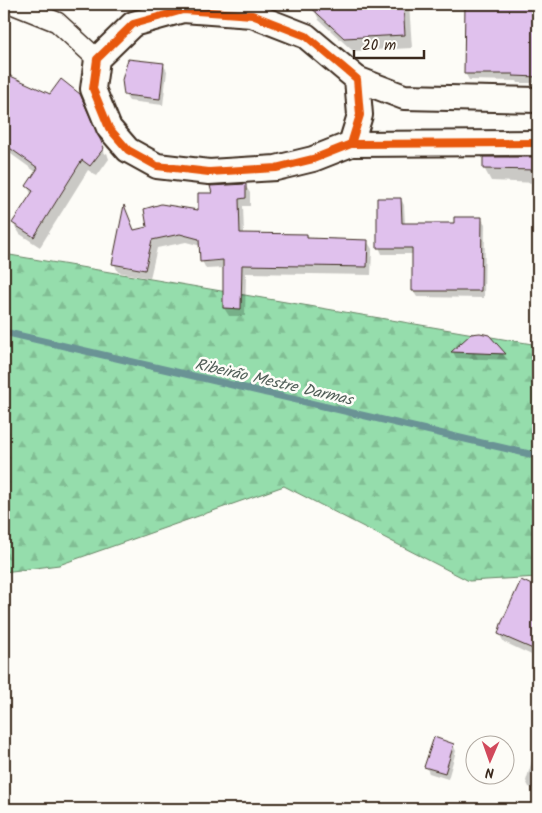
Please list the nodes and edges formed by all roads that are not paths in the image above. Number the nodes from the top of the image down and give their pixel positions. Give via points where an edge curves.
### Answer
1 (12, 4) edge
2 (98, 60) junction
3 (357, 79) junction
4 (538, 100) edge
5 (538, 143) edge
6 (351, 144) junction

1 - 2 street via 56,22
2 - 3 street via 133,24 183,10 242,14 306,36
2 - 6 street via 93,89 109,128 128,150 157,166 209,172 276,168 313,159
3 - 4 street via 404,97
3 - 6 street via 360,115
5 - 6 street

